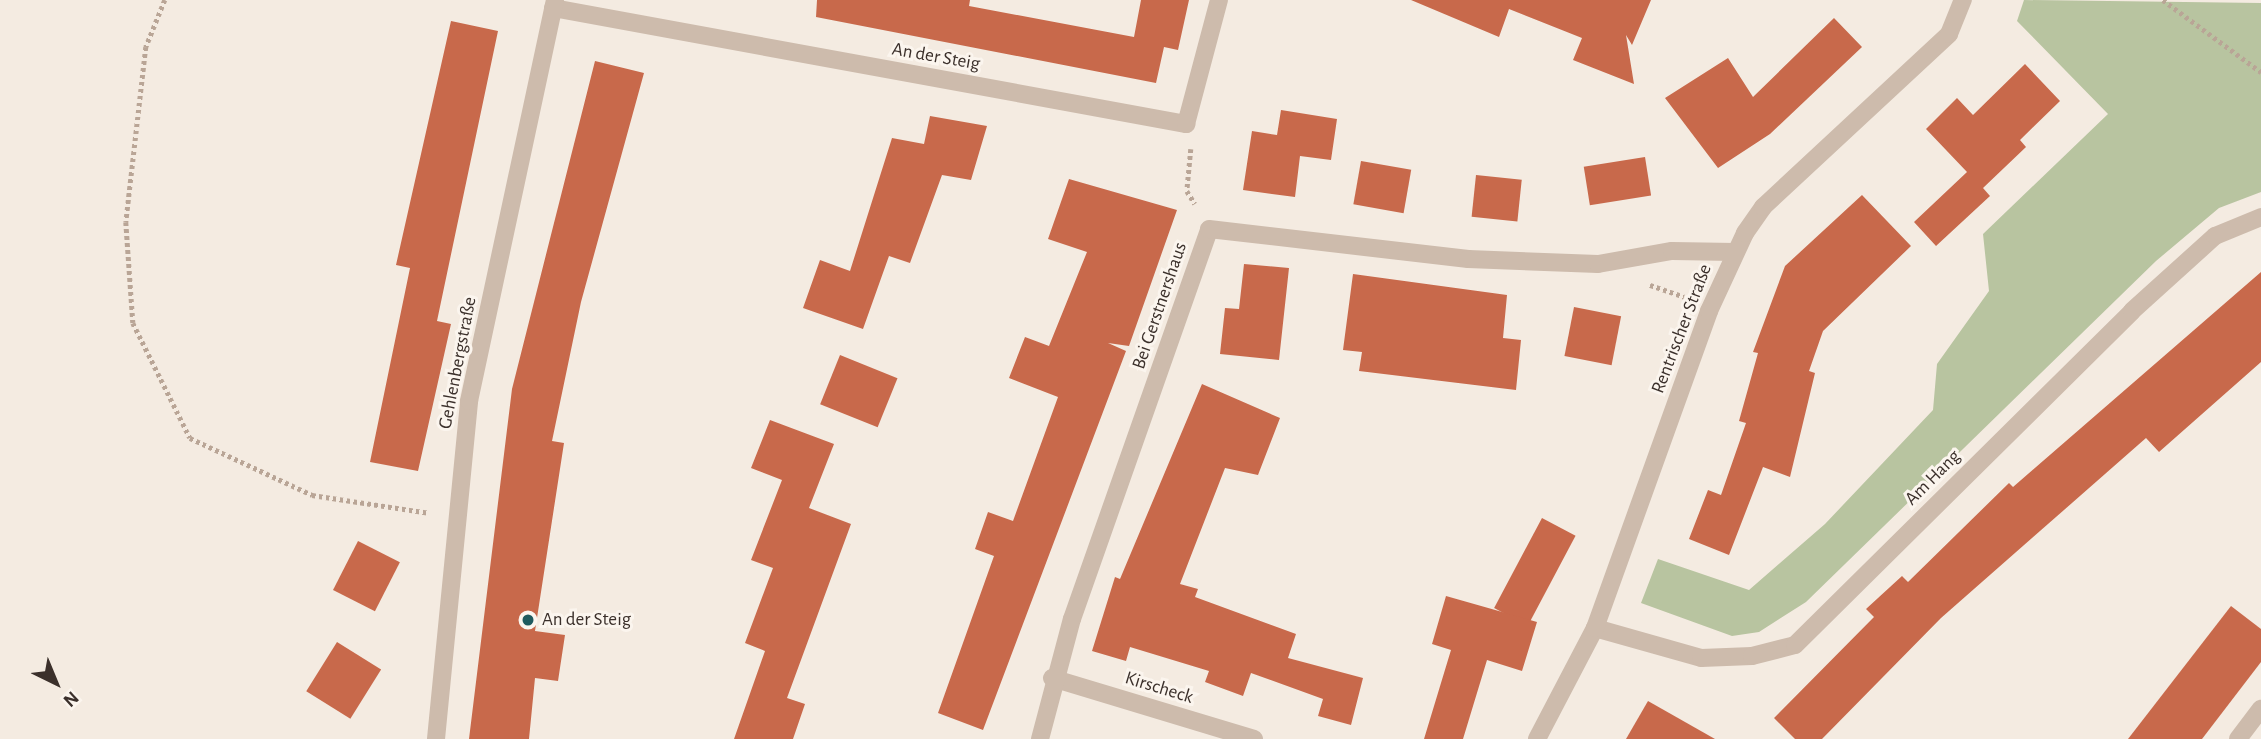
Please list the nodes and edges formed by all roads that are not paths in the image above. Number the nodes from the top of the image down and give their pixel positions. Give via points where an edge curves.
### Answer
1 (1219, 0) edge
2 (1963, 0) edge
3 (554, 4) edge
4 (2261, 217) edge
5 (1735, 251) junction
6 (1595, 628) junction
7 (1052, 678) junction
8 (2261, 709) edge
9 (436, 739) edge
10 (1040, 739) edge
11 (1254, 739) edge
12 (1537, 739) edge
13 (2238, 739) edge

1 - 3 street, An der Steig via 1186,124
2 - 5 street, Rentrischer Straße via 1949,34 1763,207
3 - 9 street, Gehlenbergstraße via 469,401
4 - 6 street, Am Hang via 2215,236 2132,311 1795,645 1752,656 1701,658
5 - 6 street, Rentrischer Straße
5 - 7 street, Bei Gerstnershaus via 1672,250 1598,264 1468,259 1209,229
6 - 12 street, Rentrischer Straße
7 - 10 street, Bei Gerstnershaus
7 - 11 street, Kirscheck
8 - 13 street

